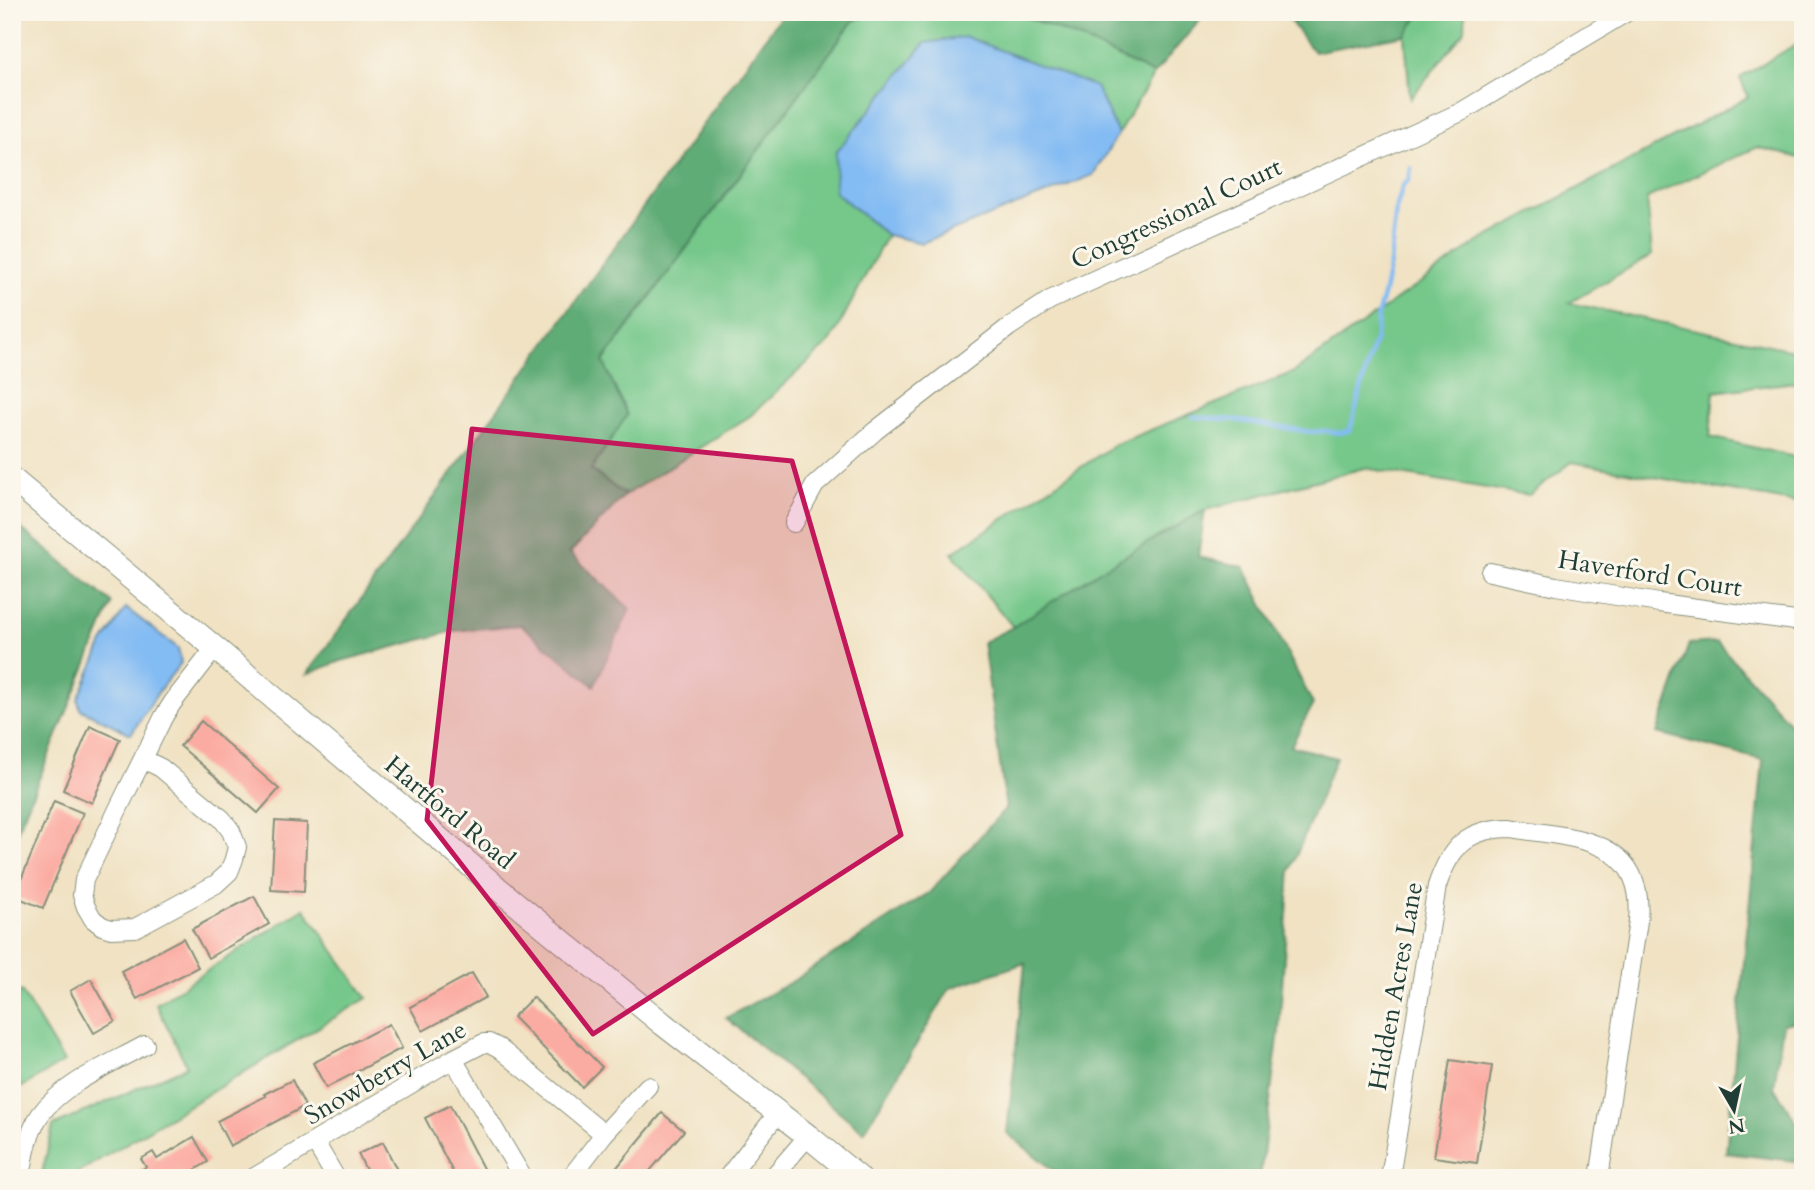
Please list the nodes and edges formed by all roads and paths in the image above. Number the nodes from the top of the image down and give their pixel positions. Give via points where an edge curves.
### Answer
1 (1627, 12) edge
2 (12, 479) edge
3 (794, 523) dead end
4 (1490, 572) dead end
5 (1803, 622) edge
6 (215, 648) junction
7 (143, 759) junction
8 (145, 1045) dead end
9 (453, 1059) junction
10 (648, 1086) dead end
11 (778, 1113) junction
12 (604, 1134) junction
13 (808, 1136) junction
14 (316, 1142) junction
15 (21, 1178) edge
16 (253, 1178) edge
17 (336, 1178) edge
18 (523, 1178) edge
19 (570, 1178) edge
20 (727, 1178) edge
21 (772, 1178) edge
22 (859, 1178) edge
23 (1390, 1178) edge
24 (1599, 1178) edge

1 - 3 street, Congressional Court via 1461,112 1050,300 875,431 815,485
2 - 6 main road, Hartford Road
4 - 5 street, Haverford Court via 1659,603
6 - 7 street via 173,702
6 - 11 main road, Hartford Road via 508,897
7 - 7 street via 84,880 86,907 93,919 111,929 135,928 216,884 229,872 237,847 222,819 161,768
8 - 15 street via 62,1092 40,1116 26,1148
9 - 12 street, Snowberry Lane via 484,1043 494,1045
9 - 14 street, Snowberry Lane
9 - 18 street
10 - 12 street
11 - 13 main road, Hartford Road
11 - 20 street
12 - 19 street
13 - 21 street
13 - 22 main road, Hartford Road
14 - 16 street, Snowberry Lane
14 - 17 street
23 - 24 street, Hidden Acres Lane via 1443,867 1472,836 1511,828 1604,847 1623,862 1637,891 1638,921

